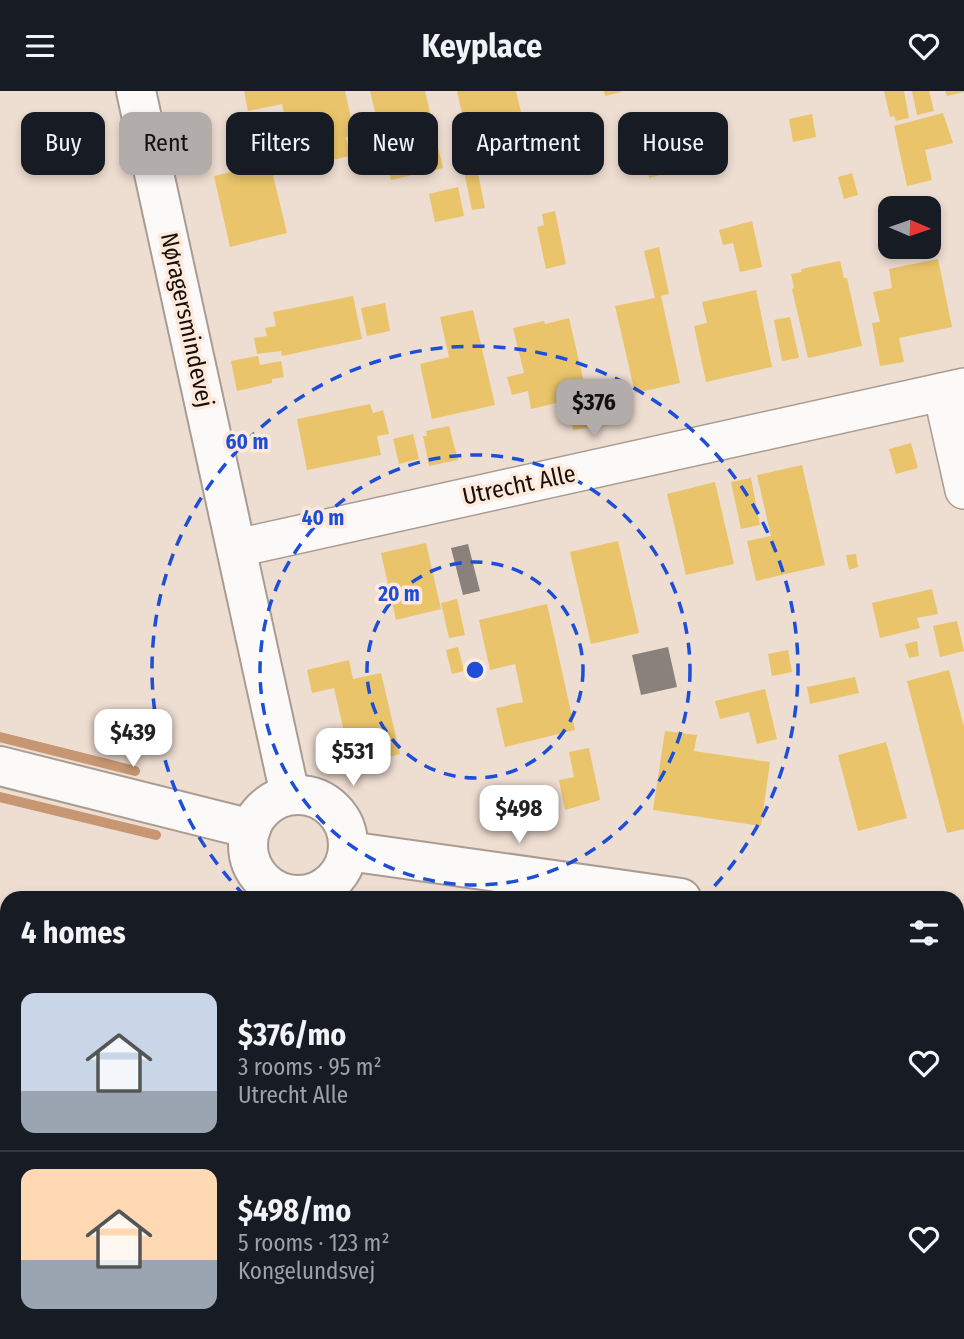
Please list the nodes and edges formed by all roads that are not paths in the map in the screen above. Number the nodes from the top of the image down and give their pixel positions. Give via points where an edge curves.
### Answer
1 (136, 91) edge
2 (953, 389) edge
3 (964, 490) edge
4 (237, 548) junction
5 (0, 766) edge
6 (290, 795) junction
7 (251, 829) junction
8 (348, 851) junction
9 (279, 891) edge
10 (319, 891) edge
11 (631, 891) edge

1 - 4 street, Nøragersmindevej
2 - 3 street
2 - 4 street, Utrecht Alle
4 - 6 street, Nøragersmindevej
5 - 7 street
6 - 7 street via 259,813
6 - 8 street via 308,796 339,815
7 - 9 street via 252,864 262,879
8 - 10 street via 342,870
8 - 11 street

